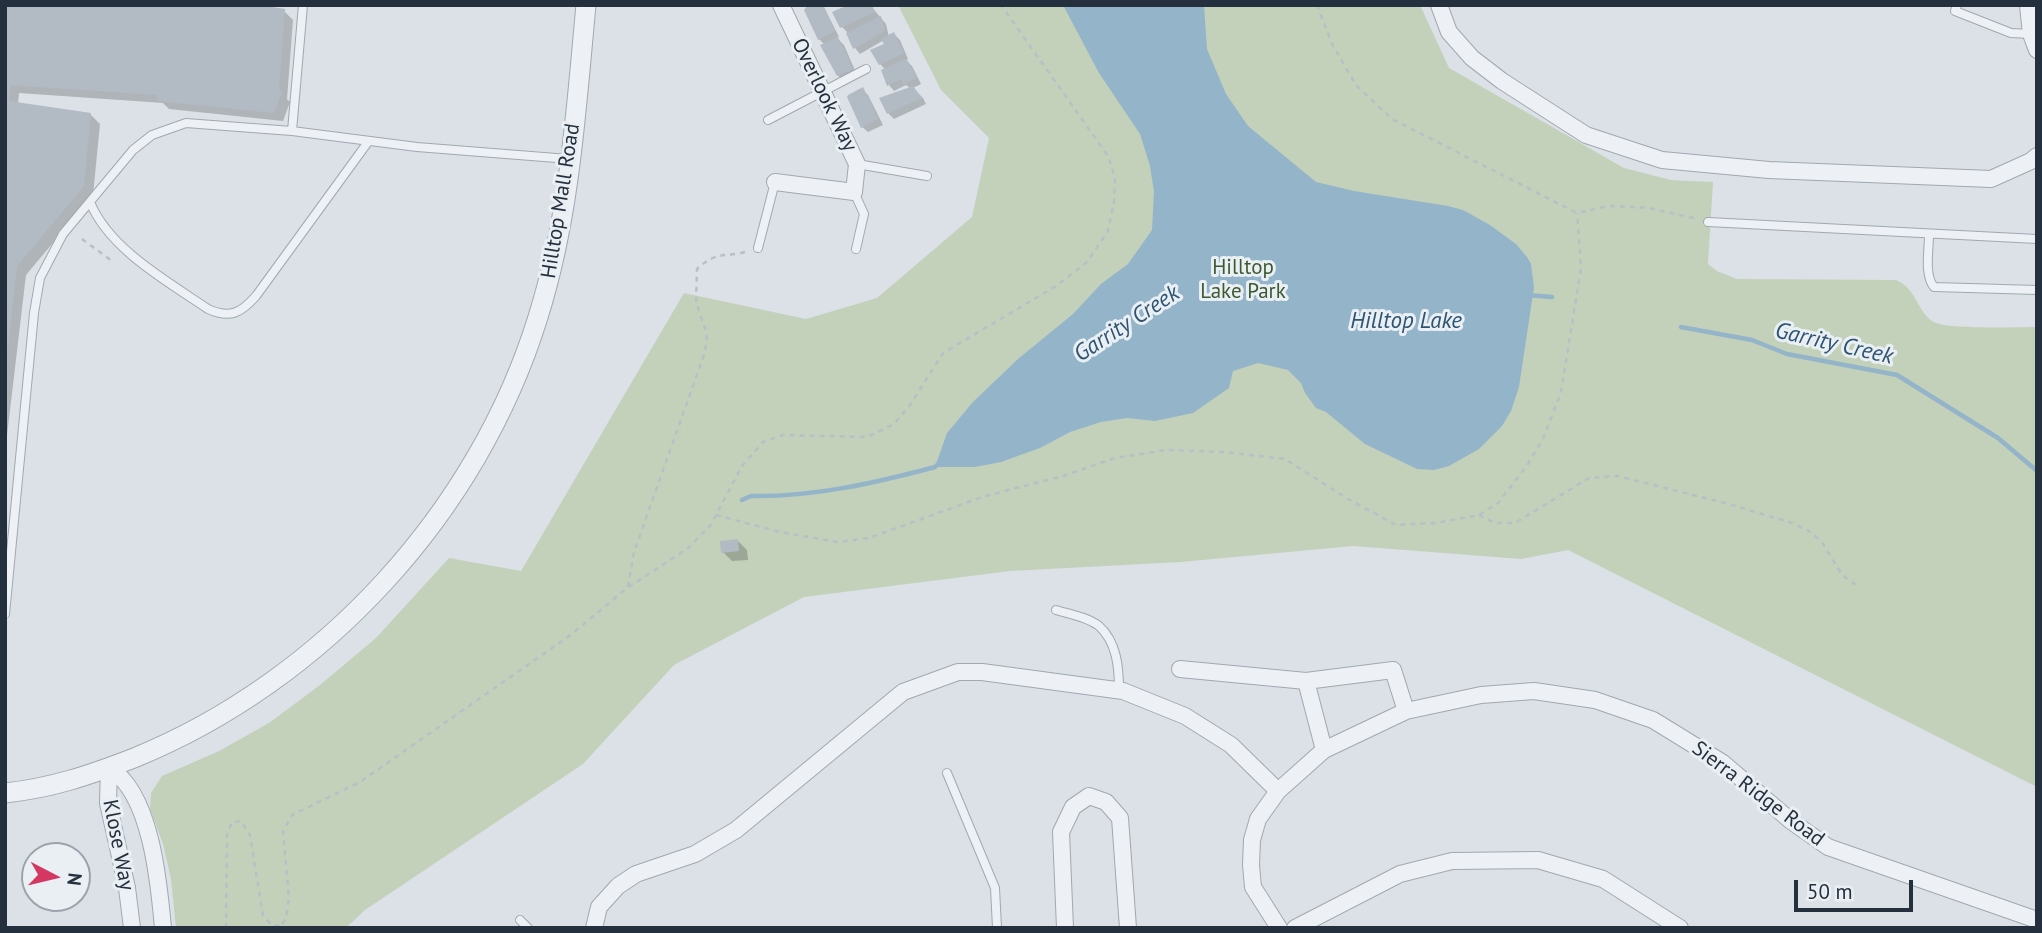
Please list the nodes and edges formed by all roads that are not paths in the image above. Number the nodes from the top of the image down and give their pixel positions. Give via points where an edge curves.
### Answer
1 (303, 5) edge
2 (586, 5) edge
3 (1438, 5) edge
4 (1957, 5) edge
5 (2028, 5) edge
6 (785, 7) edge
7 (2031, 34) junction
8 (2037, 50) edge
9 (866, 69) dead end
10 (822, 92) junction
11 (768, 120) dead end
12 (292, 131) junction
13 (368, 142) junction
14 (2037, 156) edge
15 (570, 160) junction
16 (857, 164) junction
17 (927, 176) dead end
18 (775, 181) joint
19 (854, 192) junction
20 (90, 202) junction
21 (1708, 222) road end
22 (1929, 235) junction
23 (2037, 239) edge
24 (758, 248) road end
25 (856, 249) dead end
26 (2037, 290) edge
27 (1056, 610) dead end
28 (5, 614) edge
29 (1180, 669) dead end
30 (1306, 681) junction
31 (1119, 690) junction
32 (1406, 711) junction
33 (1324, 750) junction
34 (109, 768) junction
35 (947, 773) dead end
36 (1278, 791) junction
37 (5, 793) edge
38 (520, 920) dead end
39 (2037, 920) edge
40 (132, 928) edge
41 (163, 928) edge
42 (528, 928) edge
43 (594, 928) edge
44 (997, 928) edge
45 (1065, 928) edge
46 (1128, 928) edge
47 (1279, 928) edge
48 (1295, 928) edge
49 (1680, 928) edge

1 - 12 lane
2 - 15 street, Hilltop Mall Road
3 - 14 street via 1449,32 1502,81 1586,135 1662,160 1769,170 1991,179
4 - 7 lane via 1955,11 2011,33
5 - 7 street
6 - 10 street, Overlook Way
7 - 8 street
9 - 10 lane
10 - 11 lane
10 - 16 street, Overlook Way
12 - 13 lane
12 - 20 lane via 186,123 152,135 133,150
13 - 15 lane
13 - 20 lane via 256,296 234,313 221,315 208,309 121,247 96,217
15 - 34 street, Hilltop Mall Road via 554,261 531,339 482,446 429,527 352,615 292,666 201,726
16 - 17 lane
16 - 19 street, Overlook Way
18 - 19 street
18 - 24 lane
19 - 25 lane via 864,214
20 - 28 lane via 63,234 40,278
21 - 22 lane
22 - 23 lane
22 - 26 lane via 1929,273 1934,287
27 - 31 lane via 1099,626 1115,653
29 - 30 street
30 - 32 street via 1393,670
30 - 33 street
31 - 36 street via 1185,716 1231,745
31 - 43 street via 957,672 903,692 736,830 695,854 636,874 618,886 599,907
32 - 33 street, Sierra Ridge Road
32 - 39 street, Sierra Ridge Road via 1481,695 1534,691 1606,704 1653,720 1723,763 1828,847
33 - 36 street, Sierra Ridge Road
34 - 37 street, Hilltop Mall Road via 44,789
34 - 40 street, Klose Way via 108,803
34 - 41 street, Klose Way via 127,782 144,822
35 - 44 lane via 995,888
36 - 47 street, Sierra Ridge Road via 1258,819 1251,865 1253,887
38 - 42 lane
45 - 46 street via 1061,832 1073,807 1089,796 1106,802 1120,818
48 - 49 street via 1400,874 1452,861 1513,860 1538,860 1603,879

